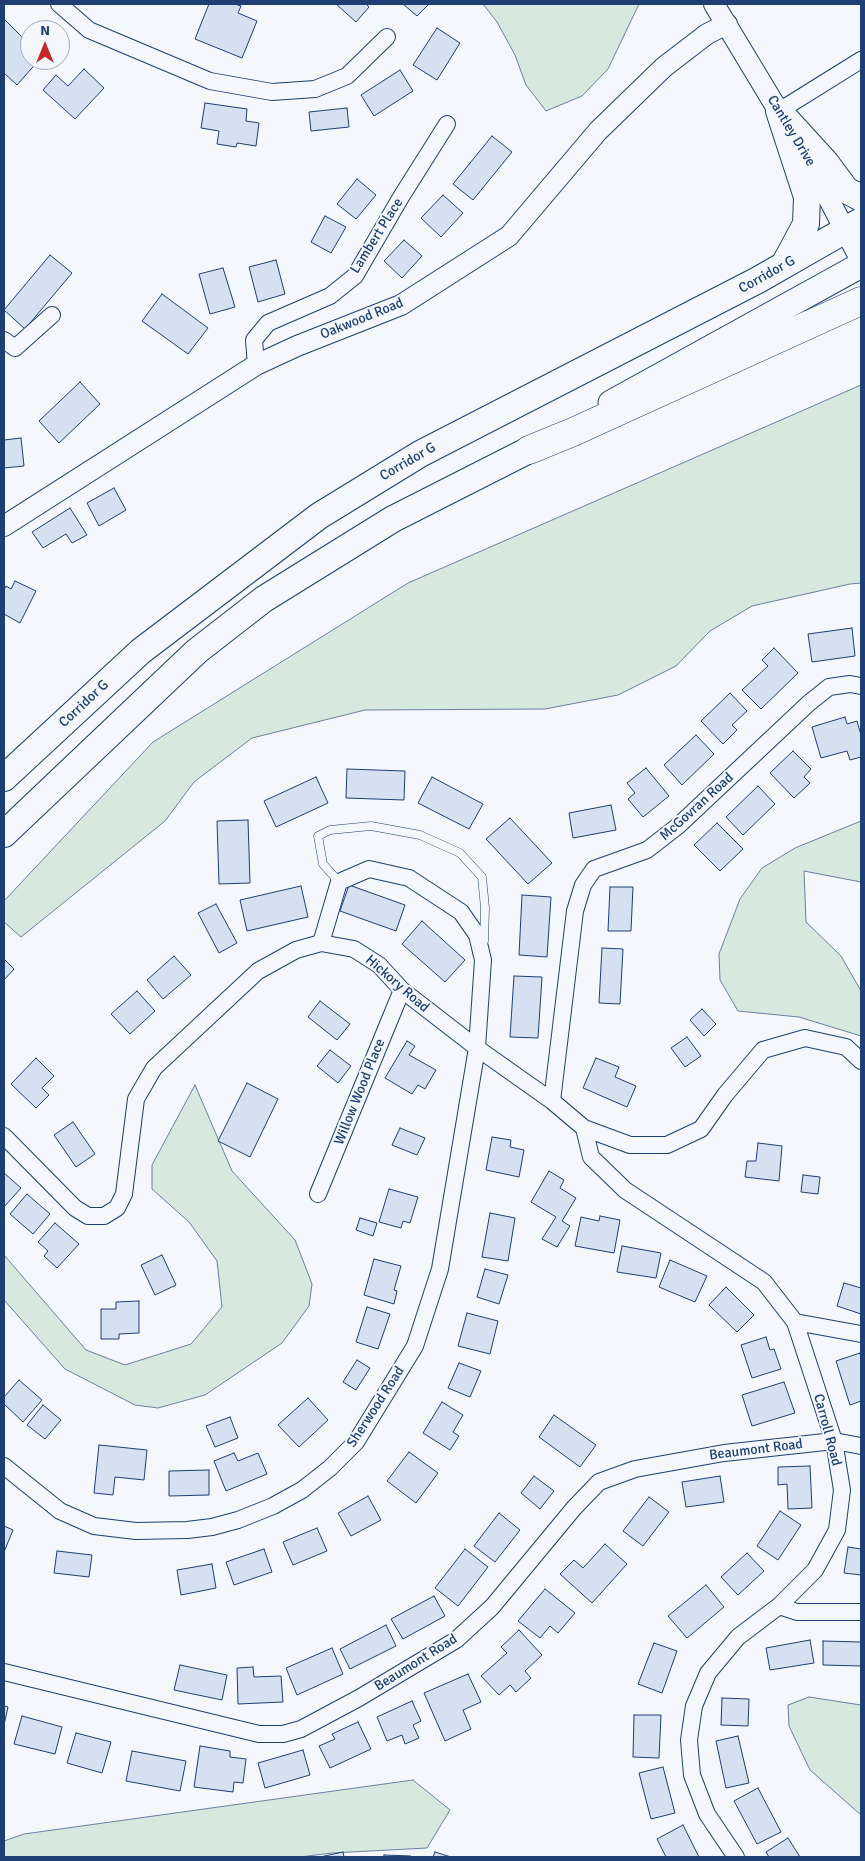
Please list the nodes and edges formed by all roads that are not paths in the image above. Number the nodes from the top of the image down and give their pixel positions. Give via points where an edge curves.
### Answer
1 (60, 4) edge
2 (714, 4) edge
3 (727, 24) junction
4 (387, 37) dead end
5 (861, 60) edge
6 (778, 111) junction
7 (448, 124) dead end
8 (861, 198) edge
9 (853, 226) edge
10 (861, 261) edge
11 (861, 265) edge
12 (784, 266) junction
13 (861, 301) edge
14 (52, 316) dead end
15 (4, 340) edge
16 (256, 365) junction
17 (529, 450) junction
18 (4, 526) edge
19 (861, 686) edge
20 (4, 778) edge
21 (4, 834) edge
22 (339, 882) junction
23 (321, 943) junction
24 (483, 960) junction
25 (402, 990) junction
26 (477, 1048) junction
27 (861, 1061) edge
28 (552, 1101) junction
29 (584, 1128) junction
30 (4, 1136) edge
31 (318, 1194) dead end
32 (795, 1322) junction
33 (861, 1334) edge
34 (834, 1441) junction
35 (861, 1446) edge
36 (4, 1466) edge
37 (779, 1606) junction
38 (861, 1612) edge
39 (4, 1672) edge
40 (736, 1857) edge

1 - 4 street via 89,30 210,81 272,92 315,89 347,76
2 - 3 street, Cantley Drive
3 - 6 street, Cantley Drive
3 - 16 street, Oakwood Road via 707,34 664,67 604,125 509,236 401,305
5 - 6 street
6 - 8 highway via 846,190
6 - 9 street, Cantley Drive
6 - 12 highway via 807,197 806,224
7 - 16 street, Lambert Place via 355,276 330,296 268,323 254,340
9 - 10 street, Cantley Drive
9 - 12 highway, Corridor G
11 - 17 main road
12 - 20 highway, Corridor G via 420,454 319,516 141,651
13 - 17 highway
14 - 15 street via 15,348
16 - 18 street, Oakwood Road
17 - 21 highway via 393,518 264,598 197,651
19 - 28 street, McGovran Road via 829,687 678,826 647,850 594,869 583,885 575,910
22 - 23 street
22 - 24 street, Sherwood Road via 369,869 409,878 461,912 477,935
22 - 24 lane via 323,864 318,836 330,830 371,826 420,835 460,854 482,877 485,908
23 - 25 street, Hickory Road via 354,948 379,965
23 - 30 street, Hickory Road via 296,950 258,971 154,1068 136,1099 124,1194 117,1208 104,1216 88,1216 75,1208
24 - 26 street, Sherwood Road
25 - 26 street, Hickory Road
25 - 31 street, Willow Wood Place
26 - 28 street, Hickory Road
26 - 36 street, Sherwood Road via 440,1269 415,1346 356,1442 330,1468 302,1490 238,1520 195,1529 136,1531 94,1526 60,1511
27 - 29 street, Hickory Road via 846,1047 805,1038 763,1050 700,1129 667,1145 630,1145
28 - 29 street, Hickory Road
29 - 32 street, Carroll Road via 592,1156 625,1190 764,1282
32 - 33 street
32 - 34 street, Carroll Road
34 - 35 street, Beaumont Road
34 - 37 street, Carroll Road via 842,1490 837,1530 815,1570
34 - 39 street, Beaumont Road via 724,1453 635,1469 599,1482 492,1607 456,1640 359,1698 300,1729 283,1734 260,1734
37 - 38 street via 798,1612
37 - 40 street, Carroll Road via 738,1637 708,1673 694,1706 689,1740 692,1775 707,1814

